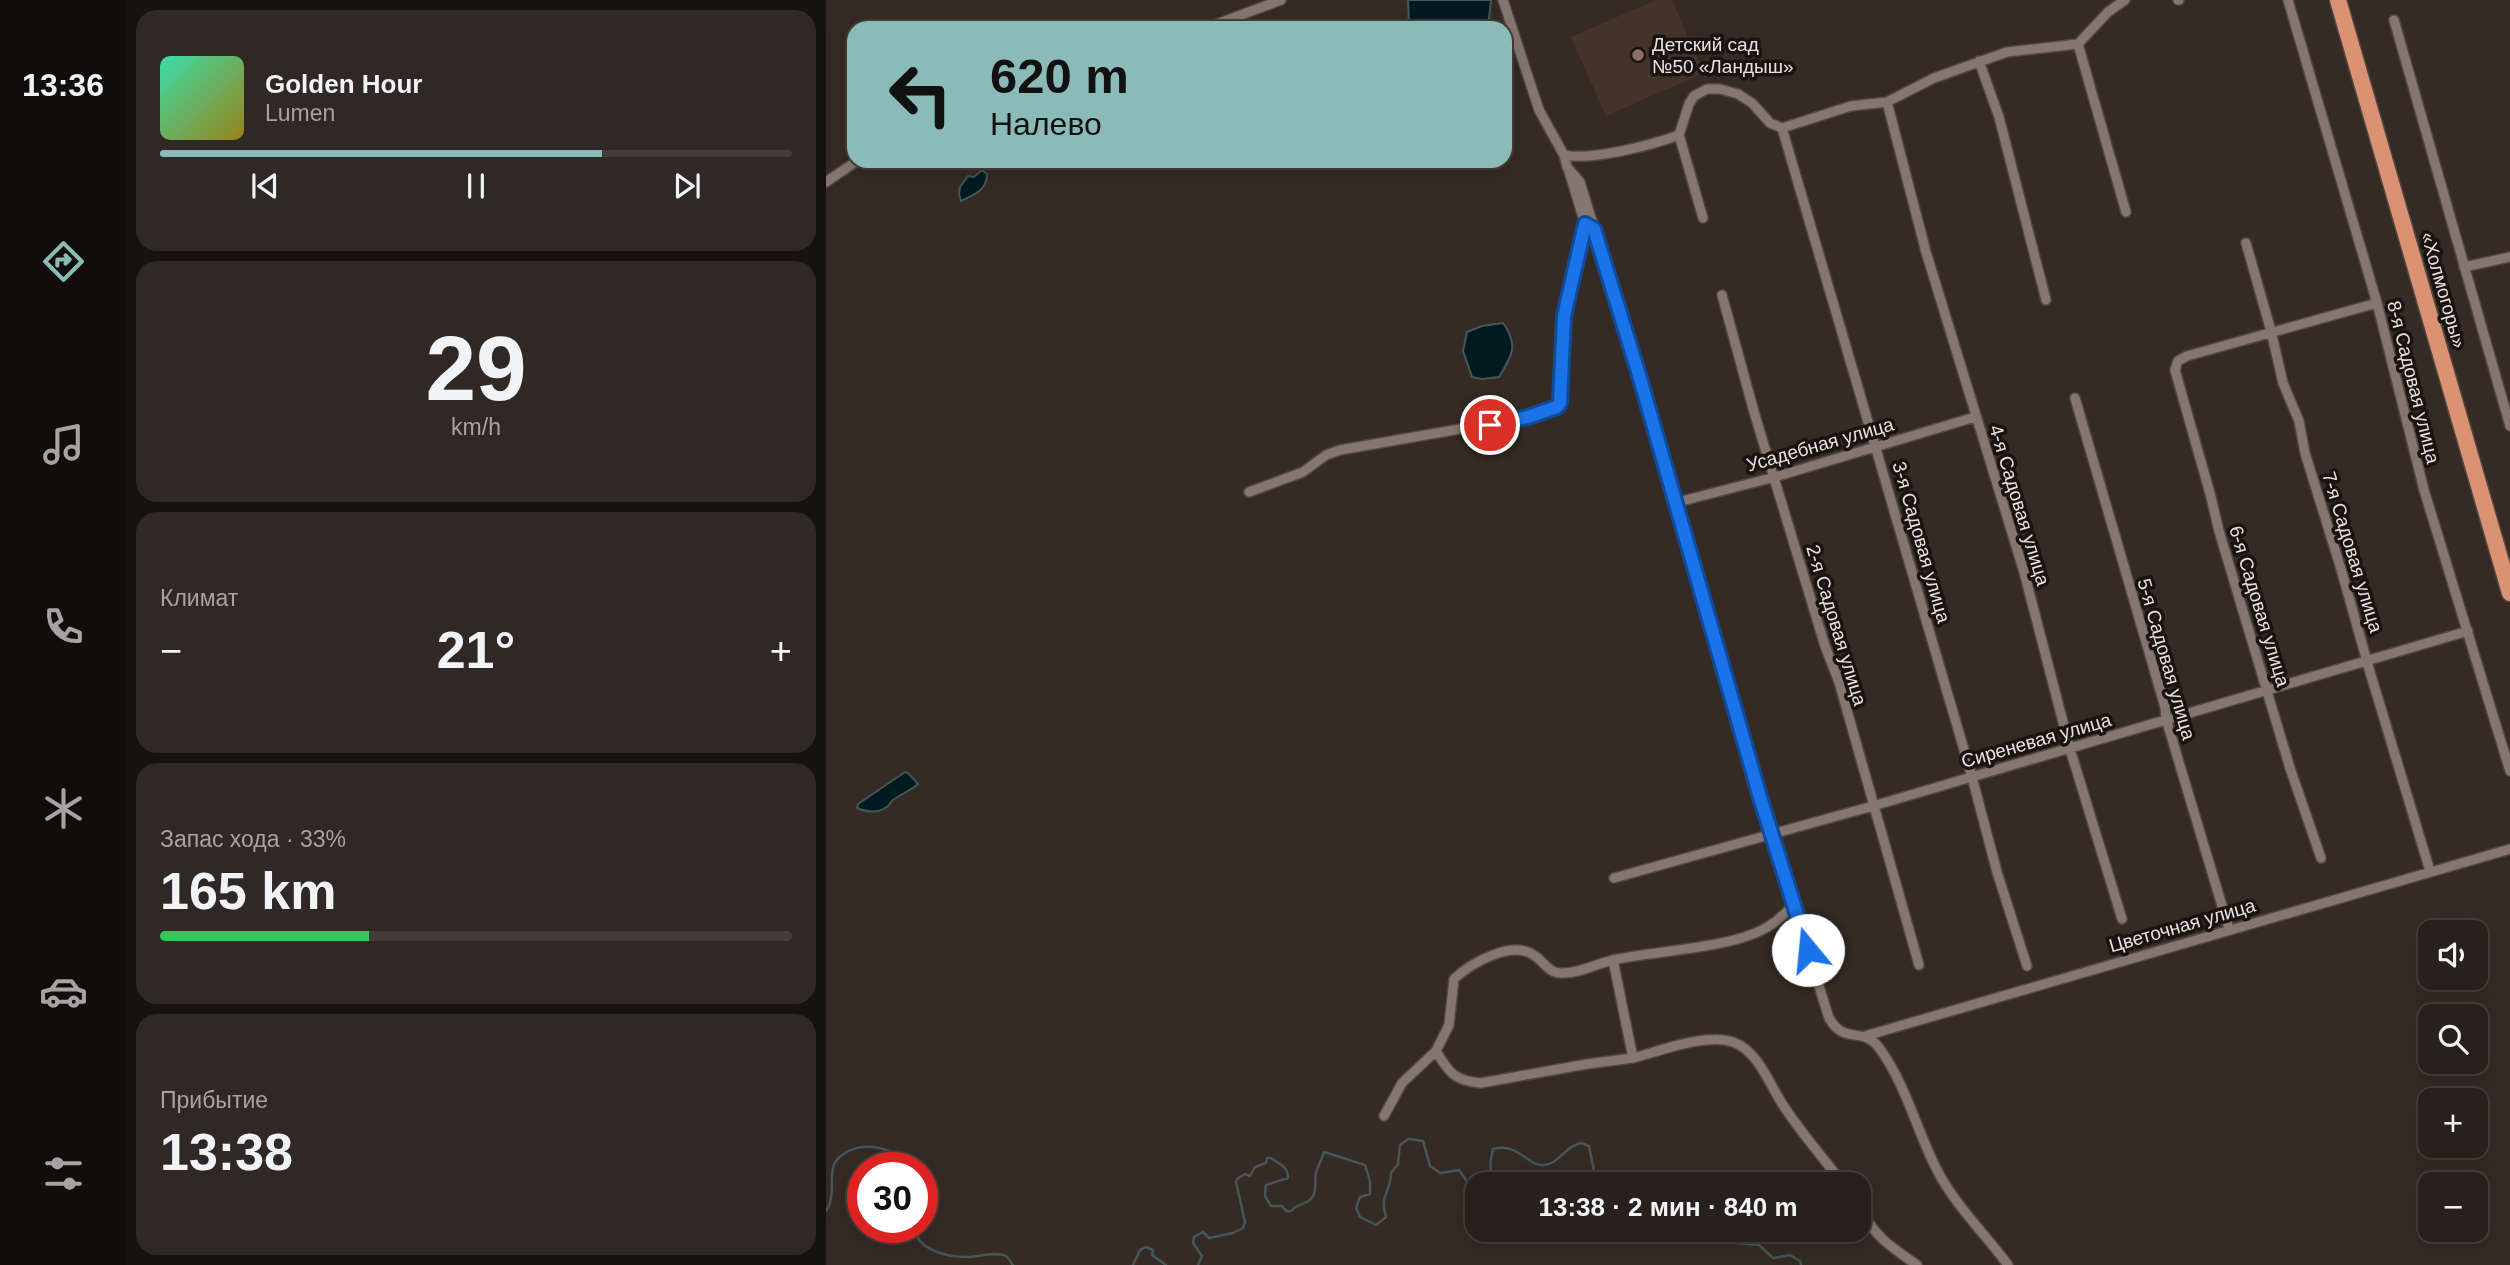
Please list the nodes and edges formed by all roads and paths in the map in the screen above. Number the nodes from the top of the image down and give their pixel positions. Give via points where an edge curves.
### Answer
1 (1281, 0) edge
2 (1503, 0) edge
3 (2125, 0) edge
4 (2288, 0) edge
5 (2338, 0) edge
6 (2395, 20) dead end
7 (1225, 21) edge
8 (1510, 21) edge
9 (1512, 28) edge
10 (2078, 44) junction
11 (1979, 61) junction
12 (1887, 102) junction
13 (1782, 128) junction
14 (1679, 135) junction
15 (1564, 155) junction
16 (1567, 167) junction
17 (847, 168) edge
18 (826, 182) edge
19 (2126, 212) dead end
20 (1703, 218) dead end
21 (1585, 224) junction
22 (1595, 231) junction
23 (2246, 243) dead end
24 (2510, 257) edge
25 (2464, 267) junction
26 (1722, 295) dead end
27 (2046, 300) dead end
28 (2377, 303) junction
29 (2271, 331) junction
30 (2075, 398) dead end
31 (1975, 417) junction
32 (2510, 426) edge
33 (1876, 446) junction
34 (1775, 477) junction
35 (1249, 492) dead end
36 (1674, 503) junction
37 (2510, 593) edge
38 (2468, 631) junction
39 (2367, 661) junction
40 (2267, 690) junction
41 (2166, 719) junction
42 (2070, 748) junction
43 (2510, 771) edge
44 (1972, 777) junction
45 (1873, 806) junction
46 (1773, 833) junction
47 (2510, 849) edge
48 (2321, 858) dead end
49 (2430, 871) junction
50 (1614, 878) dead end
51 (1794, 905) junction
52 (2122, 919) dead end
53 (2229, 929) junction
54 (1613, 960) junction
55 (1919, 965) dead end
56 (2027, 965) dead end
57 (1865, 1036) junction
58 (1436, 1051) junction
59 (1633, 1058) junction
60 (1384, 1116) dead end
61 (1834, 1172) edge
62 (1871, 1227) edge
63 (1917, 1265) edge
64 (2008, 1265) edge

1 - 7 street
2 - 8 street
3 - 10 street
4 - 28 street, 8-я Садовая улица
5 - 37 highway, «Холмогоры»
6 - 25 street
9 - 15 street via 1539,110
10 - 11 street via 2007,52
10 - 19 street
11 - 12 street
11 - 27 street via 1996,107
12 - 13 street via 1851,106
12 - 31 street, 4-я Садовая улица
13 - 14 street via 1738,94 1714,89 1694,96
13 - 33 street, 3-я Садовая улица
14 - 15 street via 1583,156
14 - 20 street
15 - 16 street
16 - 21 street
16 - 22 street via 1580,182
17 - 18 street
21 - 22 street
21 - 35 street via 1564,316 1562,399 1557,407 1528,417 1340,450 1303,472
22 - 36 street
23 - 29 street, 7-я Садовая улица
24 - 25 street
25 - 32 street
26 - 34 street, 2-я Садовая улица
28 - 29 street
28 - 38 street, 8-я Садовая улица via 2424,490
29 - 39 street, 7-я Садовая улица
29 - 40 street, 6-я Садовая улица via 2188,356 2178,361 2175,370
30 - 41 street, 5-я Садовая улица
31 - 33 street, Усадебная улица
31 - 42 street, 4-я Садовая улица via 2024,572
33 - 34 street, Усадебная улица
33 - 44 street, 3-я Садовая улица
34 - 36 street, Усадебная улица
34 - 45 street, 2-я Садовая улица
36 - 46 street
38 - 39 street, Сиреневая улица
38 - 43 street, 8-я Садовая улица
39 - 40 street, Сиреневая улица
39 - 49 street, 7-я Садовая улица
40 - 41 street, Сиреневая улица
40 - 48 street, 6-я Садовая улица
41 - 42 street, Сиреневая улица
41 - 53 street, 5-я Садовая улица
42 - 44 street, Сиреневая улица
42 - 52 street, 4-я Садовая улица
44 - 45 street, Сиреневая улица
44 - 56 street, 3-я Садовая улица
45 - 46 street, Сиреневая улица
45 - 55 street, 2-я Садовая улица
46 - 50 street, Сиреневая улица
46 - 51 street
47 - 49 street, Цветочная улица
49 - 53 street, Цветочная улица
51 - 54 street via 1769,926 1749,935
51 - 57 street via 1835,1030
53 - 57 street, Цветочная улица
54 - 58 street via 1558,973 1534,955 1516,949 1475,962 1454,979 1449,1025
54 - 59 street
57 - 64 street via 1889,1062 1938,1172
58 - 59 street via 1455,1077 1481,1083
58 - 60 street via 1402,1083
59 - 61 street via 1691,1042 1733,1042 1751,1055
62 - 63 street

